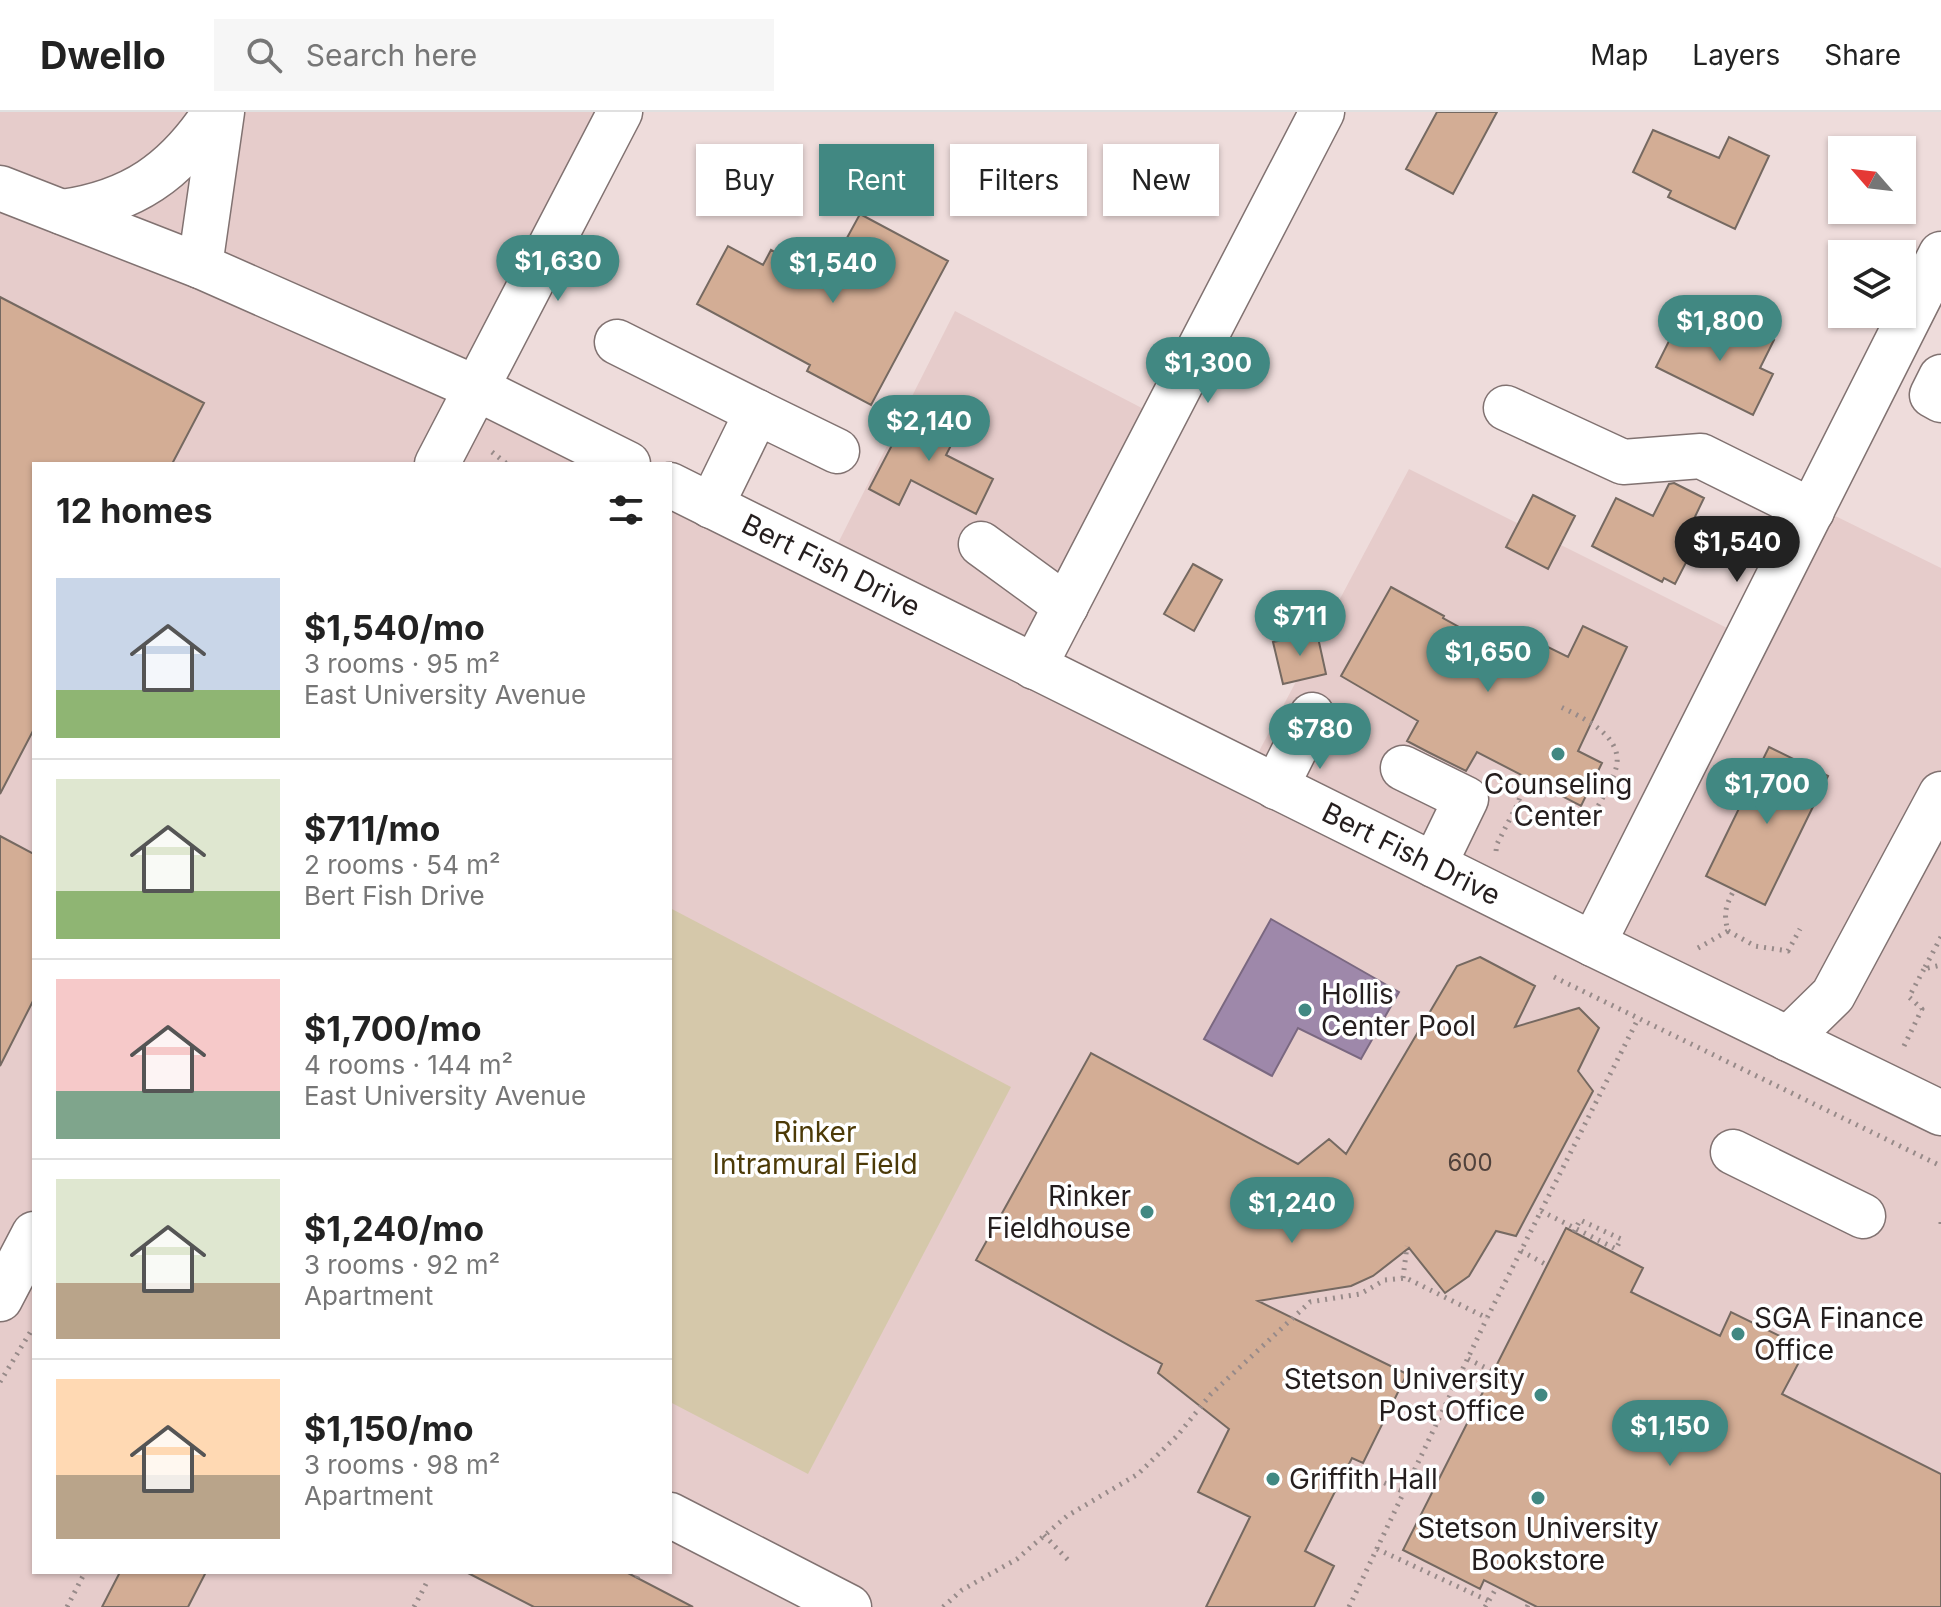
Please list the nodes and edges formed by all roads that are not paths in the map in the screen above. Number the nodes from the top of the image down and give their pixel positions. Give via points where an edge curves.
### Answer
1 (215, 112) edge
2 (222, 112) edge
3 (620, 112) edge
4 (1322, 112) edge
5 (0, 188) edge
6 (62, 212) junction
7 (1941, 254) edge
8 (200, 266) junction
9 (1929, 308) edge
10 (617, 342) dead end
11 (1941, 377) edge
12 (476, 388) junction
13 (1941, 400) edge
14 (1506, 408) dead end
15 (757, 412) junction
16 (837, 451) dead end
17 (438, 462) edge
18 (624, 462) edge
19 (672, 486) edge
20 (711, 506) junction
21 (1812, 511) junction
22 (981, 544) dead end
23 (1066, 606) junction
24 (1034, 667) junction
25 (1312, 715) dead end
26 (1403, 768) dead end
27 (1276, 787) junction
28 (1941, 794) edge
29 (1434, 865) junction
30 (1593, 944) junction
31 (1788, 1039) junction
32 (1941, 1113) edge
33 (1733, 1152) dead end
34 (1863, 1216) dead end
35 (32, 1238) edge
36 (0, 1299) edge
37 (672, 1516) edge
38 (849, 1607) edge

1 - 6 street via 174,164 142,186 95,207
2 - 8 street
3 - 12 street
4 - 23 street
5 - 6 street
6 - 8 street
7 - 9 street
8 - 12 street
9 - 21 street
10 - 15 street
11 - 13 street via 1932,395
12 - 17 street
12 - 18 street
14 - 21 street via 1623,462 1701,456
15 - 16 street
15 - 20 street
19 - 20 street, Bert Fish Drive
20 - 24 street, Bert Fish Drive
21 - 30 street
22 - 23 street
23 - 24 street
24 - 27 street, Bert Fish Drive
25 - 27 street
26 - 29 street via 1466,799
27 - 29 street, Bert Fish Drive
28 - 31 street via 1833,995
29 - 30 street, Bert Fish Drive
30 - 31 street, Bert Fish Drive
31 - 32 street, Bert Fish Drive
33 - 34 street
35 - 36 street
37 - 38 street

